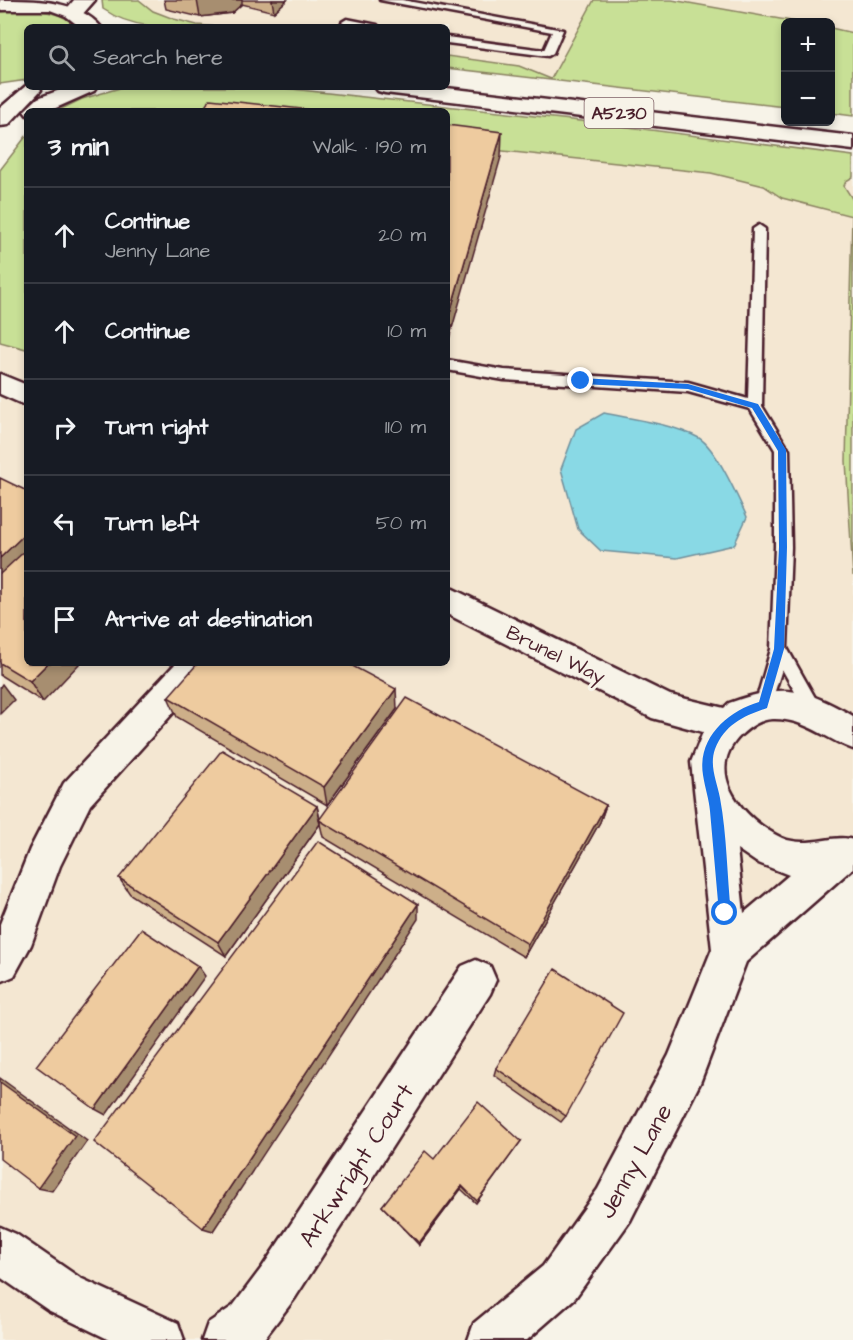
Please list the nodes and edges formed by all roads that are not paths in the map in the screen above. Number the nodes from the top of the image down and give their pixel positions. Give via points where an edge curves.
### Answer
1 (385, 0) edge
2 (1, 1) edge
3 (84, 15) edge
4 (347, 22) dead end
5 (104, 24) edge
6 (358, 24) edge
7 (450, 40) edge
8 (450, 75) edge
9 (572, 89) dead end
10 (24, 90) edge
11 (32, 90) edge
12 (79, 90) edge
13 (410, 90) edge
14 (0, 95) edge
15 (651, 98) dead end
16 (38, 108) edge
17 (781, 114) edge
18 (24, 119) edge
19 (0, 120) edge
20 (835, 121) edge
21 (853, 123) edge
22 (0, 141) edge
23 (853, 143) edge
24 (759, 229) dead end
25 (450, 366) edge
26 (0, 383) edge
27 (24, 395) edge
28 (755, 406) junction
29 (450, 601) edge
30 (779, 649) junction
31 (195, 666) edge
32 (763, 705) junction
33 (839, 722) edge
34 (718, 736) junction
35 (714, 799) junction
36 (846, 853) edge
37 (731, 949) junction
38 (0, 962) edge
39 (476, 980) dead end
40 (0, 1250) edge
41 (160, 1340) edge
42 (225, 1340) edge
43 (490, 1340) edge

1 - 7 lane via 558,30 548,53
2 - 3 street via 53,5
3 - 5 street
4 - 6 lane
8 - 9 street, A5230
10 - 14 street
11 - 19 street
12 - 16 street
13 - 23 street, A5230
15 - 17 street, A5230
18 - 22 street
20 - 21 street
24 - 28 lane
25 - 28 lane via 504,375 688,387
26 - 27 street
28 - 30 lane via 782,450
29 - 34 street, Brunel Way
30 - 32 lane
30 - 33 lane
31 - 38 street via 77,794 42,861 16,932
32 - 33 street via 789,704
32 - 34 street via 743,711
34 - 35 street via 707,773
35 - 36 street via 730,823 745,836 781,856 811,860
35 - 37 street
36 - 37 street, Jenny Lane
37 - 43 street, Jenny Lane via 685,1068 614,1205 559,1282
39 - 42 street, Arkwright Court via 279,1282 249,1322
40 - 41 street via 64,1294

